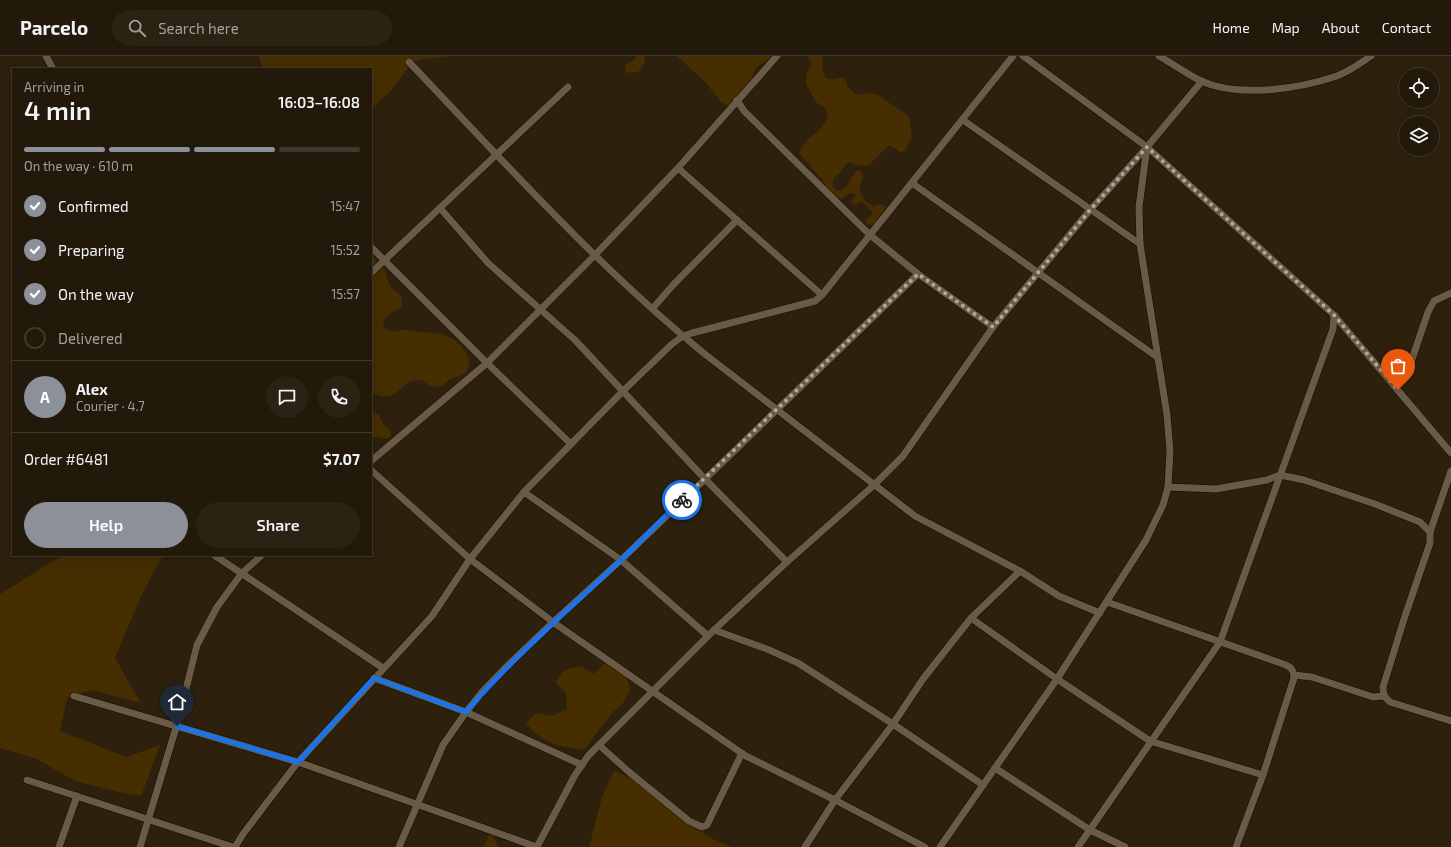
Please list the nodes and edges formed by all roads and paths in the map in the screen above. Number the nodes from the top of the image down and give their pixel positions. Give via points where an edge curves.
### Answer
1 (46, 56) edge
2 (777, 56) edge
3 (1013, 56) edge
4 (1023, 56) edge
5 (1159, 56) edge
6 (1371, 56) edge
7 (409, 62) dead end
8 (52, 68) edge
9 (1202, 81) junction
10 (568, 87) dead end
11 (738, 100) junction
12 (963, 120) junction
13 (1147, 147) junction
14 (496, 154) junction
15 (678, 168) junction
16 (912, 183) junction
17 (440, 208) junction
18 (1090, 210) junction
19 (737, 220) junction
20 (870, 235) junction
21 (1140, 244) junction
22 (372, 249) edge
23 (595, 255) junction
24 (384, 260) junction
25 (372, 271) edge
26 (1039, 271) junction
27 (918, 274) junction
28 (1451, 293) edge
29 (822, 295) junction
30 (653, 308) junction
31 (540, 309) junction
32 (1334, 315) junction
33 (993, 327) junction
34 (683, 336) junction
35 (1158, 357) junction
36 (487, 364) junction
37 (1389, 379) junction
38 (622, 391) junction
39 (776, 409) junction
40 (571, 444) junction
41 (1451, 452) edge
42 (372, 460) edge
43 (372, 471) edge
44 (1451, 471) edge
45 (1280, 475) junction
46 (704, 478) junction
47 (874, 485) junction
48 (1168, 487) junction
49 (524, 492) junction
50 (1430, 532) junction
51 (216, 556) edge
52 (261, 556) edge
53 (470, 559) junction
54 (620, 560) junction
55 (787, 562) junction
56 (1020, 571) junction
57 (242, 573) junction
58 (1107, 602) junction
59 (1100, 613) junction
60 (971, 618) junction
61 (553, 622) junction
62 (714, 630) junction
63 (708, 636) junction
64 (1220, 642) junction
65 (383, 668) junction
66 (1294, 675) junction
67 (374, 678) junction
68 (1057, 679) junction
69 (654, 691) junction
70 (74, 696) dead end
71 (1384, 696) junction
72 (466, 712) junction
73 (1451, 721) edge
74 (893, 724) junction
75 (177, 726) junction
76 (1150, 741) junction
77 (599, 745) junction
78 (742, 753) junction
79 (298, 762) junction
80 (582, 765) junction
81 (995, 768) junction
82 (1262, 775) junction
83 (27, 780) dead end
84 (983, 785) junction
85 (77, 796) junction
86 (836, 800) junction
87 (418, 803) junction
88 (148, 820) junction
89 (1090, 830) junction
90 (59, 847) edge
91 (140, 847) edge
92 (234, 847) edge
93 (399, 847) edge
94 (537, 847) edge
95 (804, 847) edge
96 (925, 847) edge
97 (940, 847) edge
98 (1078, 847) edge
99 (1125, 847) edge
100 (1236, 847) edge

1 - 8 street
2 - 11 street
3 - 12 street
4 - 13 street
5 - 9 street
6 - 9 street via 1338,76 1293,87 1252,91
7 - 14 street
9 - 13 street
10 - 14 street
11 - 15 street
11 - 20 street via 744,111
12 - 16 street
12 - 18 street
13 - 18 street
13 - 21 street via 1139,207
13 - 32 street
14 - 17 street
14 - 23 street
15 - 19 street
15 - 23 street
16 - 20 street
16 - 26 street
17 - 24 street
17 - 31 street via 488,263
18 - 21 street
18 - 26 street
19 - 29 street
19 - 30 street
20 - 27 street
20 - 29 street
21 - 35 street
22 - 24 street
23 - 30 street
23 - 31 street
24 - 25 street
24 - 36 street
26 - 33 street
26 - 35 street
27 - 33 street
27 - 39 street
28 - 37 street via 1434,301 1410,365 1402,375
29 - 34 street via 815,301
30 - 34 street
31 - 36 street
31 - 38 street via 575,340
32 - 37 street
32 - 45 street via 1333,329
33 - 47 street via 908,450
34 - 38 street
34 - 39 street
35 - 48 street via 1168,415
36 - 40 street
36 - 42 street
37 - 41 street
38 - 40 street
38 - 46 street
39 - 46 street
39 - 47 street
40 - 49 street
43 - 53 street
44 - 50 street
45 - 48 street via 1268,480 1216,489
45 - 50 street via 1304,480 1375,504 1420,522
45 - 64 street
46 - 54 street
46 - 55 street
47 - 55 street
47 - 56 street via 915,516
48 - 58 street via 1163,505 1146,540
49 - 53 street
49 - 54 street
50 - 71 street via 1428,550 1383,687
51 - 57 street
52 - 57 street
53 - 61 street
53 - 65 street via 432,616
54 - 61 street
54 - 63 street
55 - 62 street
56 - 59 street via 1059,596
56 - 60 street
57 - 65 street
57 - 75 street via 217,607 197,645
58 - 59 street
58 - 64 street
59 - 68 street
60 - 68 street
60 - 74 street via 923,679
61 - 69 street
61 - 72 street via 508,665
62 - 63 street
62 - 74 street via 798,663
63 - 69 street
64 - 66 street via 1286,665 1292,668
64 - 76 street
65 - 67 street
66 - 71 street via 1312,677 1373,697
66 - 82 street
67 - 72 street
67 - 79 street
68 - 76 street
68 - 81 street
69 - 77 street
69 - 78 street
70 - 75 street
71 - 73 street via 1400,706
72 - 80 street
72 - 87 street via 443,745
74 - 84 street
74 - 86 street
75 - 79 street
75 - 88 street
76 - 82 street
76 - 89 street
77 - 78 street via 689,821 702,827 707,825
77 - 80 street
78 - 86 street
79 - 87 street
79 - 92 street
80 - 94 street via 574,775
81 - 84 street
81 - 89 street
82 - 100 street
83 - 85 street
84 - 97 street
85 - 88 street
85 - 90 street
86 - 95 street
86 - 96 street
87 - 93 street
87 - 94 street
88 - 91 street
88 - 92 street
89 - 98 street
89 - 99 street

